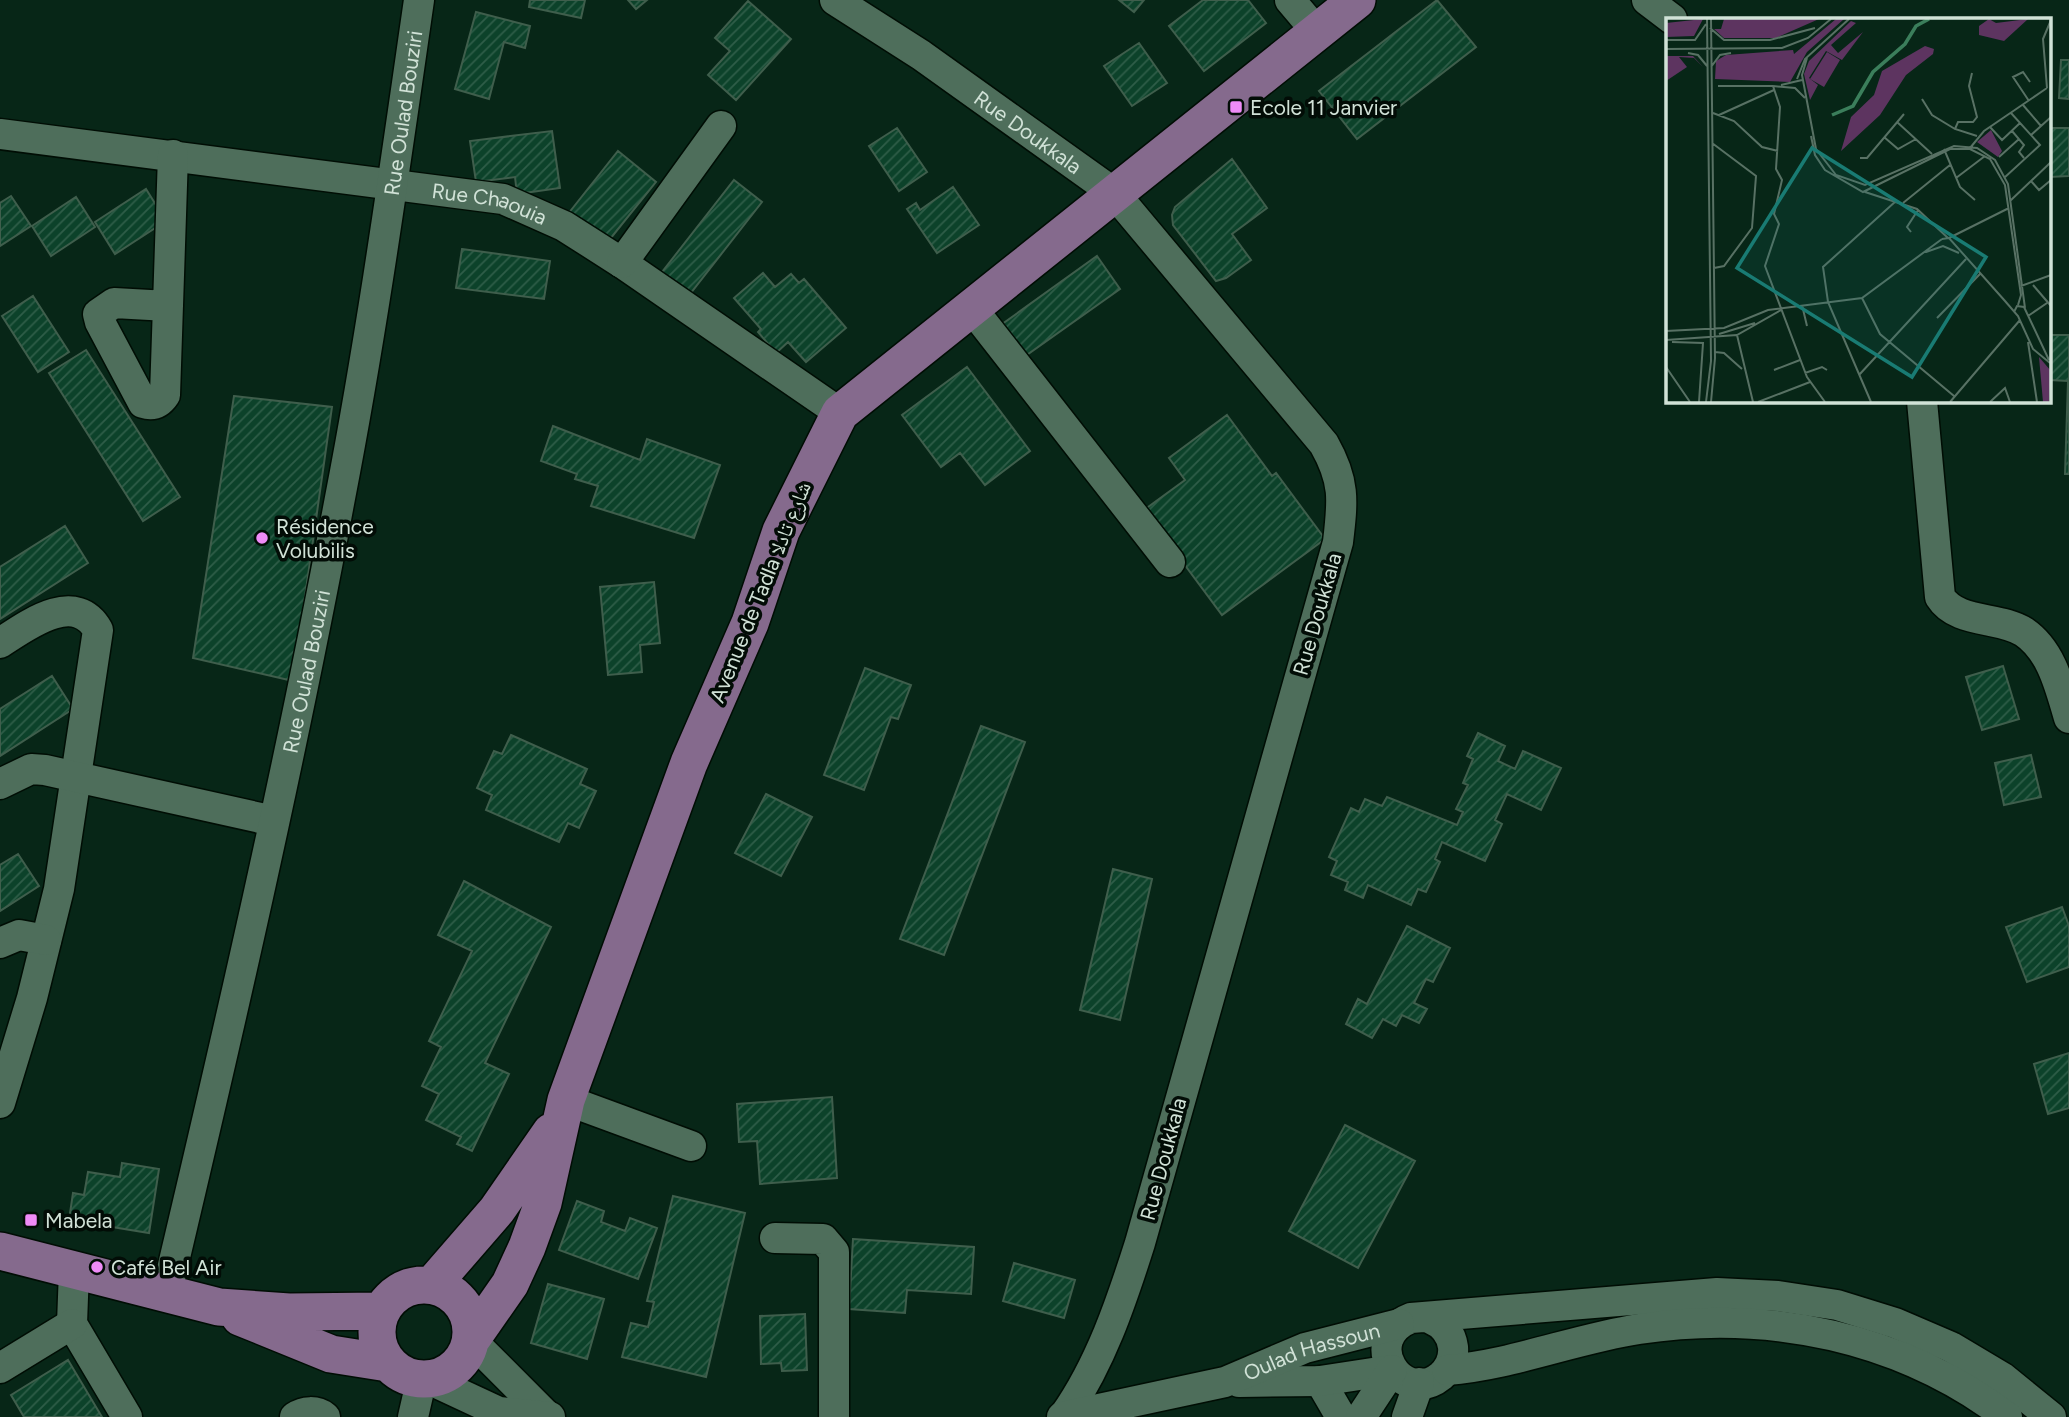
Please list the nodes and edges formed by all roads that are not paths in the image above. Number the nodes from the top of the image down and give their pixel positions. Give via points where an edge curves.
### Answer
1 (419, 0) edge
2 (835, 0) edge
3 (1290, 0) edge
4 (1357, 0) edge
5 (1647, 0) edge
6 (1670, 18) edge
7 (1317, 32) junction
8 (721, 126) dead end
9 (0, 134) edge
10 (173, 155) junction
11 (392, 184) junction
12 (1114, 193) junction
13 (622, 263) junction
14 (168, 306) dead end
15 (970, 306) junction
16 (1922, 402) edge
17 (840, 413) junction
18 (1170, 562) dead end
19 (0, 643) edge
20 (2069, 718) edge
21 (76, 776) junction
22 (0, 783) edge
23 (274, 821) junction
24 (46, 940) junction
25 (0, 943) edge
26 (0, 1103) edge
27 (563, 1110) junction
28 (691, 1146) dead end
29 (775, 1238) dead end
30 (0, 1251) edge
31 (74, 1270) junction
32 (432, 1286) junction
33 (166, 1295) junction
34 (219, 1307) junction
35 (382, 1311) junction
36 (1430, 1319) junction
37 (72, 1324) junction
38 (1399, 1324) junction
39 (471, 1340) junction
40 (388, 1363) junction
41 (0, 1368) edge
42 (1392, 1370) junction
43 (1447, 1370) junction
44 (425, 1380) junction
45 (1320, 1381) junction
46 (1225, 1382) junction
47 (1419, 1383) junction
48 (127, 1417) edge
49 (295, 1417) edge
50 (325, 1417) edge
51 (414, 1417) edge
52 (549, 1417) edge
53 (834, 1417) edge
54 (1063, 1417) edge
55 (1341, 1417) edge
56 (1361, 1417) edge
57 (1407, 1417) edge
58 (2007, 1417) edge
59 (2051, 1417) edge

1 - 11 street, Rue Oulad Bouziri
2 - 12 street, Rue Doukkala via 921,55
3 - 7 street
4 - 7 main road, Avenue de Tadla شارع تادلا
5 - 6 street
7 - 12 main road, Avenue de Tadla شارع تادلا
8 - 13 street
9 - 10 street, Rue Chaouia
10 - 11 street, Rue Chaouia
10 - 14 street
11 - 13 street, Rue Chaouia via 520,204
11 - 23 street, Rue Oulad Bouziri via 341,494
12 - 15 main road, Avenue de Tadla شارع تادلا
12 - 54 street, Rue Doukkala via 1324,444 1343,488 1338,542 1140,1243 1112,1324 1077,1399
13 - 17 street, Rue Chaouia
15 - 17 main road, Avenue de Tadla شارع تادلا
15 - 18 street
16 - 20 street via 1940,597 1957,612 2023,632 2036,644 2056,677
17 - 27 main road, Avenue de Tadla شارع تادلا via 781,531 750,623 689,763
19 - 21 street via 44,615 67,611 91,620 98,630
21 - 22 street via 31,769
21 - 23 street
21 - 24 street via 59,889
23 - 33 street, Rue Oulad Bouziri
24 - 25 street via 19,935
24 - 26 street
27 - 28 street
27 - 32 main road, Avenue de Tadla شارع تادلا via 497,1210
27 - 39 main road, Avenue de Tadla شارع تادلا via 543,1203 527,1247 510,1284
29 - 53 street via 823,1239 834,1252
30 - 31 main road
31 - 33 main road
31 - 37 street
32 - 35 main road via 403,1290
32 - 39 main road via 458,1299 471,1325
33 - 34 main road
34 - 35 main road
34 - 40 main road via 313,1349
35 - 40 main road via 377,1338
36 - 38 street via 1415,1317
36 - 43 street via 1444,1327 1452,1340
36 - 59 street via 1717,1293 1778,1296 1861,1312 1951,1347 2003,1378
37 - 41 street
37 - 48 street
38 - 42 street via 1387,1344
38 - 46 street, Oulad Hassoun via 1305,1348
39 - 44 main road via 458,1366
39 - 52 street
40 - 44 main road via 399,1372
42 - 45 street, Oulad Hassoun
42 - 47 street via 1404,1380
42 - 56 street
43 - 47 street
43 - 58 street via 1483,1367 1640,1329 1716,1321 1774,1324 1886,1350 1939,1373
44 - 51 street
44 - 52 street via 499,1412
45 - 46 street, Oulad Hassoun
45 - 55 street
46 - 54 street, Oulad Hassoun
47 - 57 street
49 - 50 street via 313,1412

